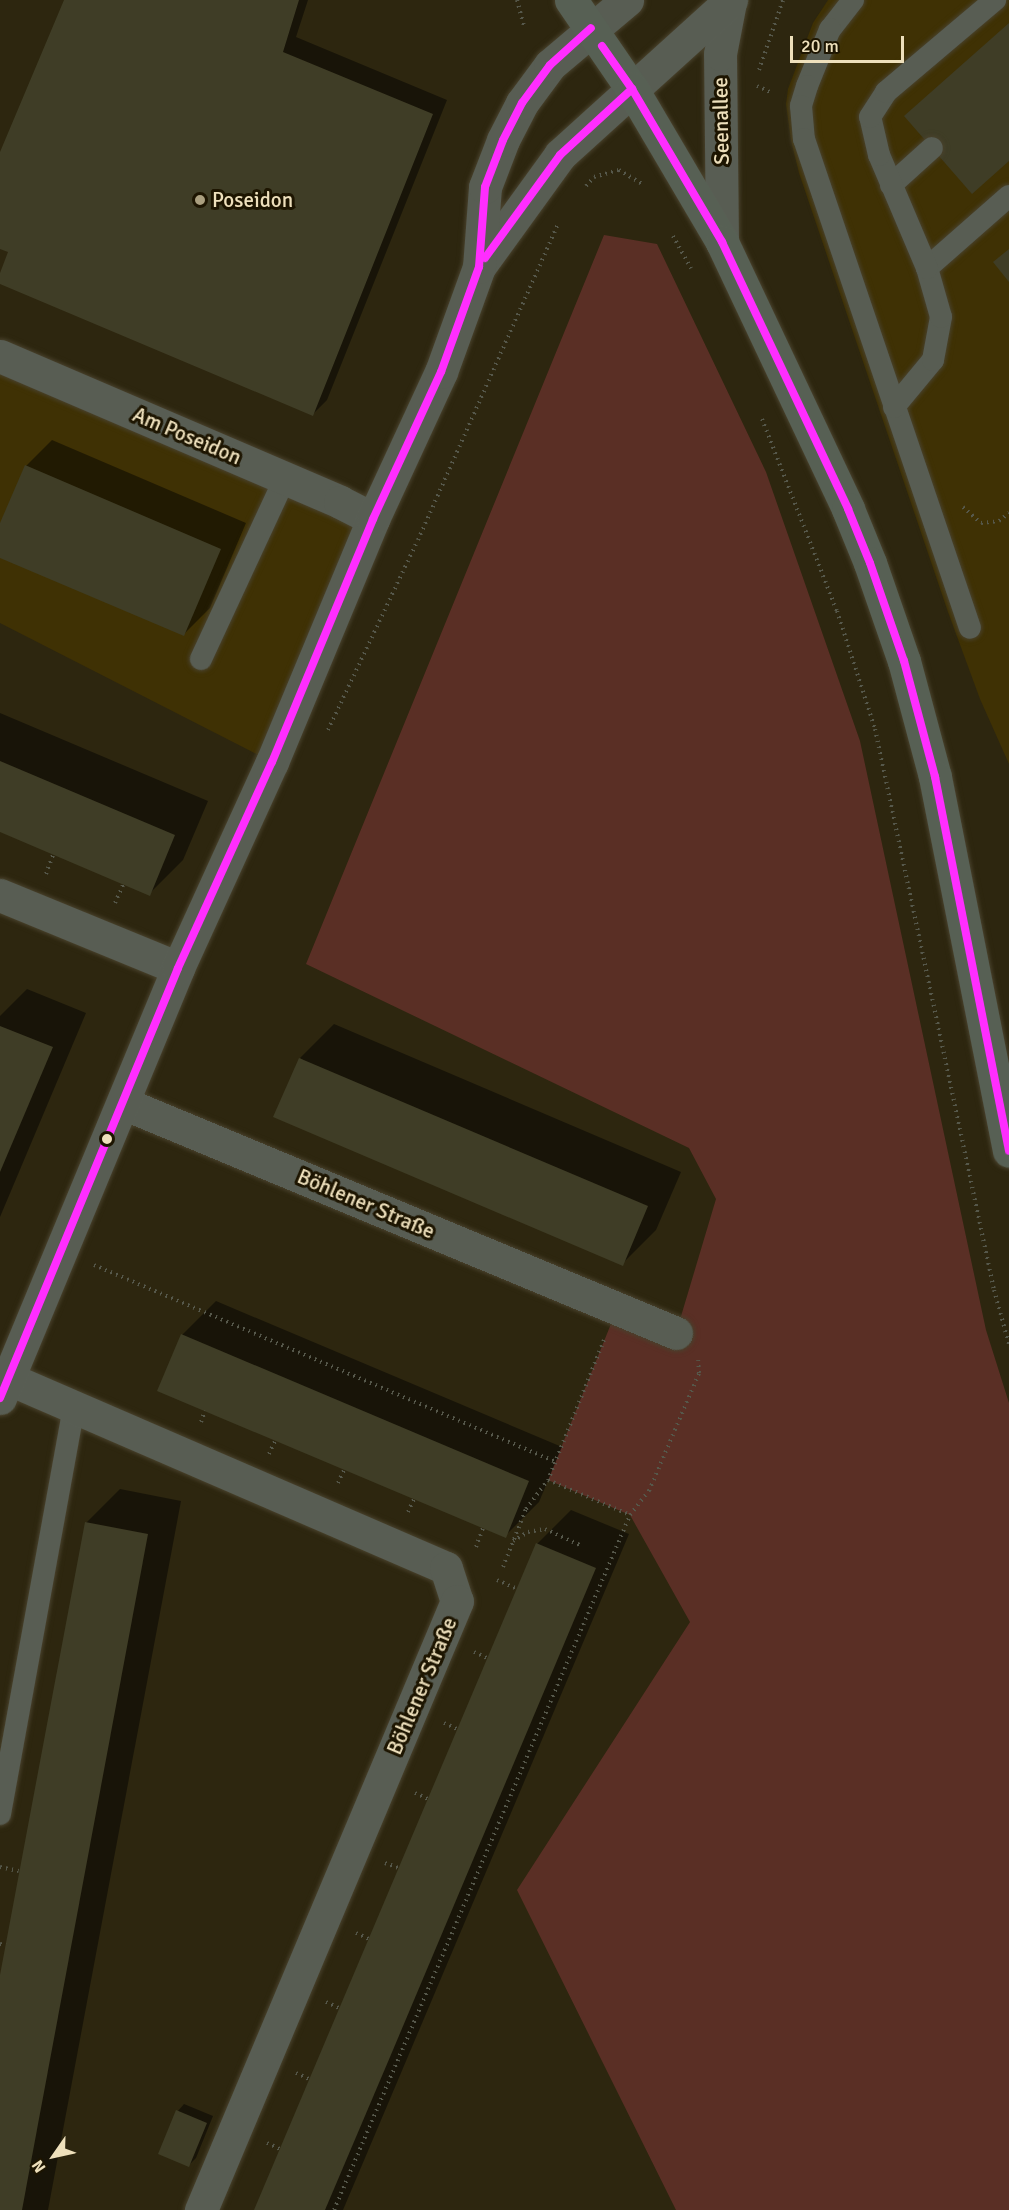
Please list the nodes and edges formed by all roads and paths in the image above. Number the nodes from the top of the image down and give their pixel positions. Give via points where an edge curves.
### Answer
1 (517, 0) edge
2 (571, 0) edge
3 (627, 0) edge
4 (853, 0) edge
5 (995, 0) edge
6 (730, 1) edge
7 (524, 26) dead end
8 (591, 28) junction
9 (632, 89) junction
10 (932, 148) dead end
11 (891, 185) junction
12 (649, 193) dead end
13 (579, 194) dead end
14 (1009, 196) edge
15 (562, 218) dead end
16 (671, 232) dead end
17 (722, 242) junction
18 (478, 267) junction
19 (927, 268) junction
20 (693, 272) dead end
21 (0, 356) edge
22 (894, 407) junction
23 (762, 417) dead end
24 (285, 478) junction
25 (373, 519) junction
26 (970, 628) dead end
27 (201, 659) dead end
28 (324, 737) dead end
29 (53, 855) dead end
30 (45, 875) dead end
31 (123, 885) dead end
32 (2, 903) edge
33 (115, 905) dead end
34 (178, 968) junction
35 (123, 1103) junction
36 (1009, 1151) edge
37 (94, 1265) dead end
38 (676, 1333) joint
39 (606, 1337) dead end
40 (1009, 1344) edge
41 (4, 1388) edge
42 (74, 1408) junction
43 (556, 1462) junction
44 (548, 1480) junction
45 (630, 1515) junction
46 (483, 1528) dead end
47 (513, 1542) junction
48 (582, 1546) dead end
49 (473, 1554) dead end
50 (503, 1567) dead end
51 (497, 1580) dead end
52 (517, 1588) dead end
53 (468, 1650) dead end
54 (487, 1658) dead end
55 (438, 1720) dead end
56 (458, 1729) dead end
57 (0, 1814) edge
58 (0, 1866) edge
59 (20, 1871) dead end
60 (0, 1944) edge
61 (6, 1945) dead end
62 (201, 2210) edge
63 (334, 2210) edge

1 - 7 path
2 - 8 main road, Seenallee
3 - 8 street
4 - 22 lane via 830,29 807,86 801,106 804,139
5 - 11 lane via 886,92 870,117
6 - 9 street
6 - 17 street, Seenallee via 720,54
8 - 9 main road, Seenallee
8 - 18 street via 550,65 522,103 502,141 485,187
9 - 17 main road, Seenallee
9 - 18 street via 560,155
10 - 11 lane
11 - 19 lane
12 - 13 path via 643,183 619,170 594,177
14 - 19 lane
15 - 28 path via 418,540
16 - 20 path
17 - 36 main road, Seenallee via 848,509 904,661 935,777
18 - 25 street via 441,372
19 - 22 lane via 941,317 933,360
21 - 24 street, Am Poseidon
22 - 26 lane
23 - 40 path via 837,611 874,729 994,1290
24 - 25 street, Am Poseidon
24 - 27 lane
25 - 34 street via 272,762
29 - 30 path
31 - 33 path
32 - 34 street
34 - 35 street
35 - 38 street, Böhlener Straße
35 - 41 street
37 - 43 path
38 - 45 path via 697,1351 699,1373 649,1491
39 - 43 path
41 - 42 street, Böhlener Straße
42 - 57 lane
42 - 62 street, Böhlener Straße via 446,1568 457,1601
43 - 44 path
44 - 45 path
44 - 47 path via 526,1509
45 - 63 path
46 - 49 path
47 - 48 path via 528,1532 545,1529
47 - 50 path
51 - 52 path
53 - 54 path
55 - 56 path
58 - 59 path
60 - 61 path

